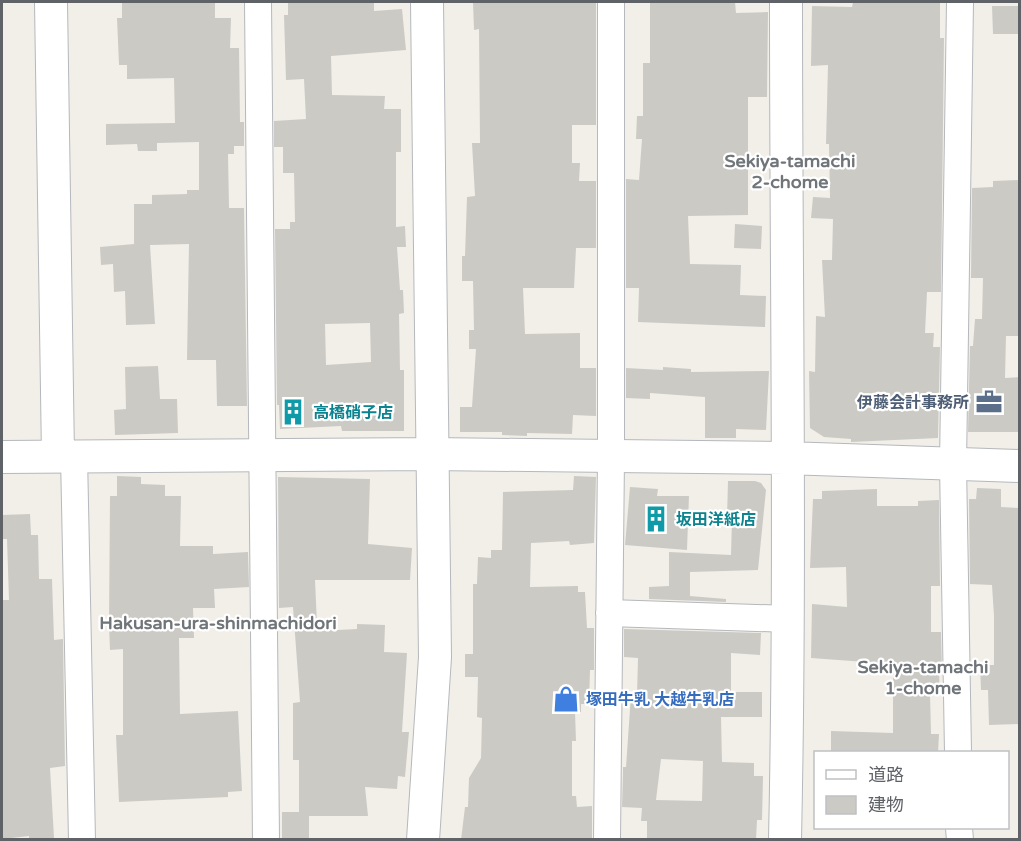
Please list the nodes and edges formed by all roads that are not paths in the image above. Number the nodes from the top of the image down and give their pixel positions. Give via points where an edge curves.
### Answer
1 (51, 2) edge
2 (258, 2) edge
3 (427, 2) edge
4 (611, 2) edge
5 (786, 2) edge
6 (960, 2) edge
7 (263, 454) junction
8 (432, 454) junction
9 (66, 456) junction
10 (2, 457) edge
11 (611, 457) junction
12 (786, 458) junction
13 (953, 464) junction
14 (1020, 466) edge
15 (609, 613) junction
16 (789, 619) junction
17 (958, 751) edge
18 (82, 840) edge
19 (266, 840) edge
20 (423, 840) edge
21 (607, 840) edge
22 (785, 840) edge

1 - 9 street
2 - 7 street
3 - 8 street
4 - 11 street
5 - 12 street
6 - 13 street
7 - 8 street
7 - 9 street
7 - 19 street
8 - 11 street
8 - 20 street via 435,657
9 - 10 street
9 - 18 street
11 - 12 street
11 - 15 street
12 - 13 street
12 - 16 street
13 - 14 street
13 - 17 street
15 - 16 street
15 - 21 street
16 - 22 street

